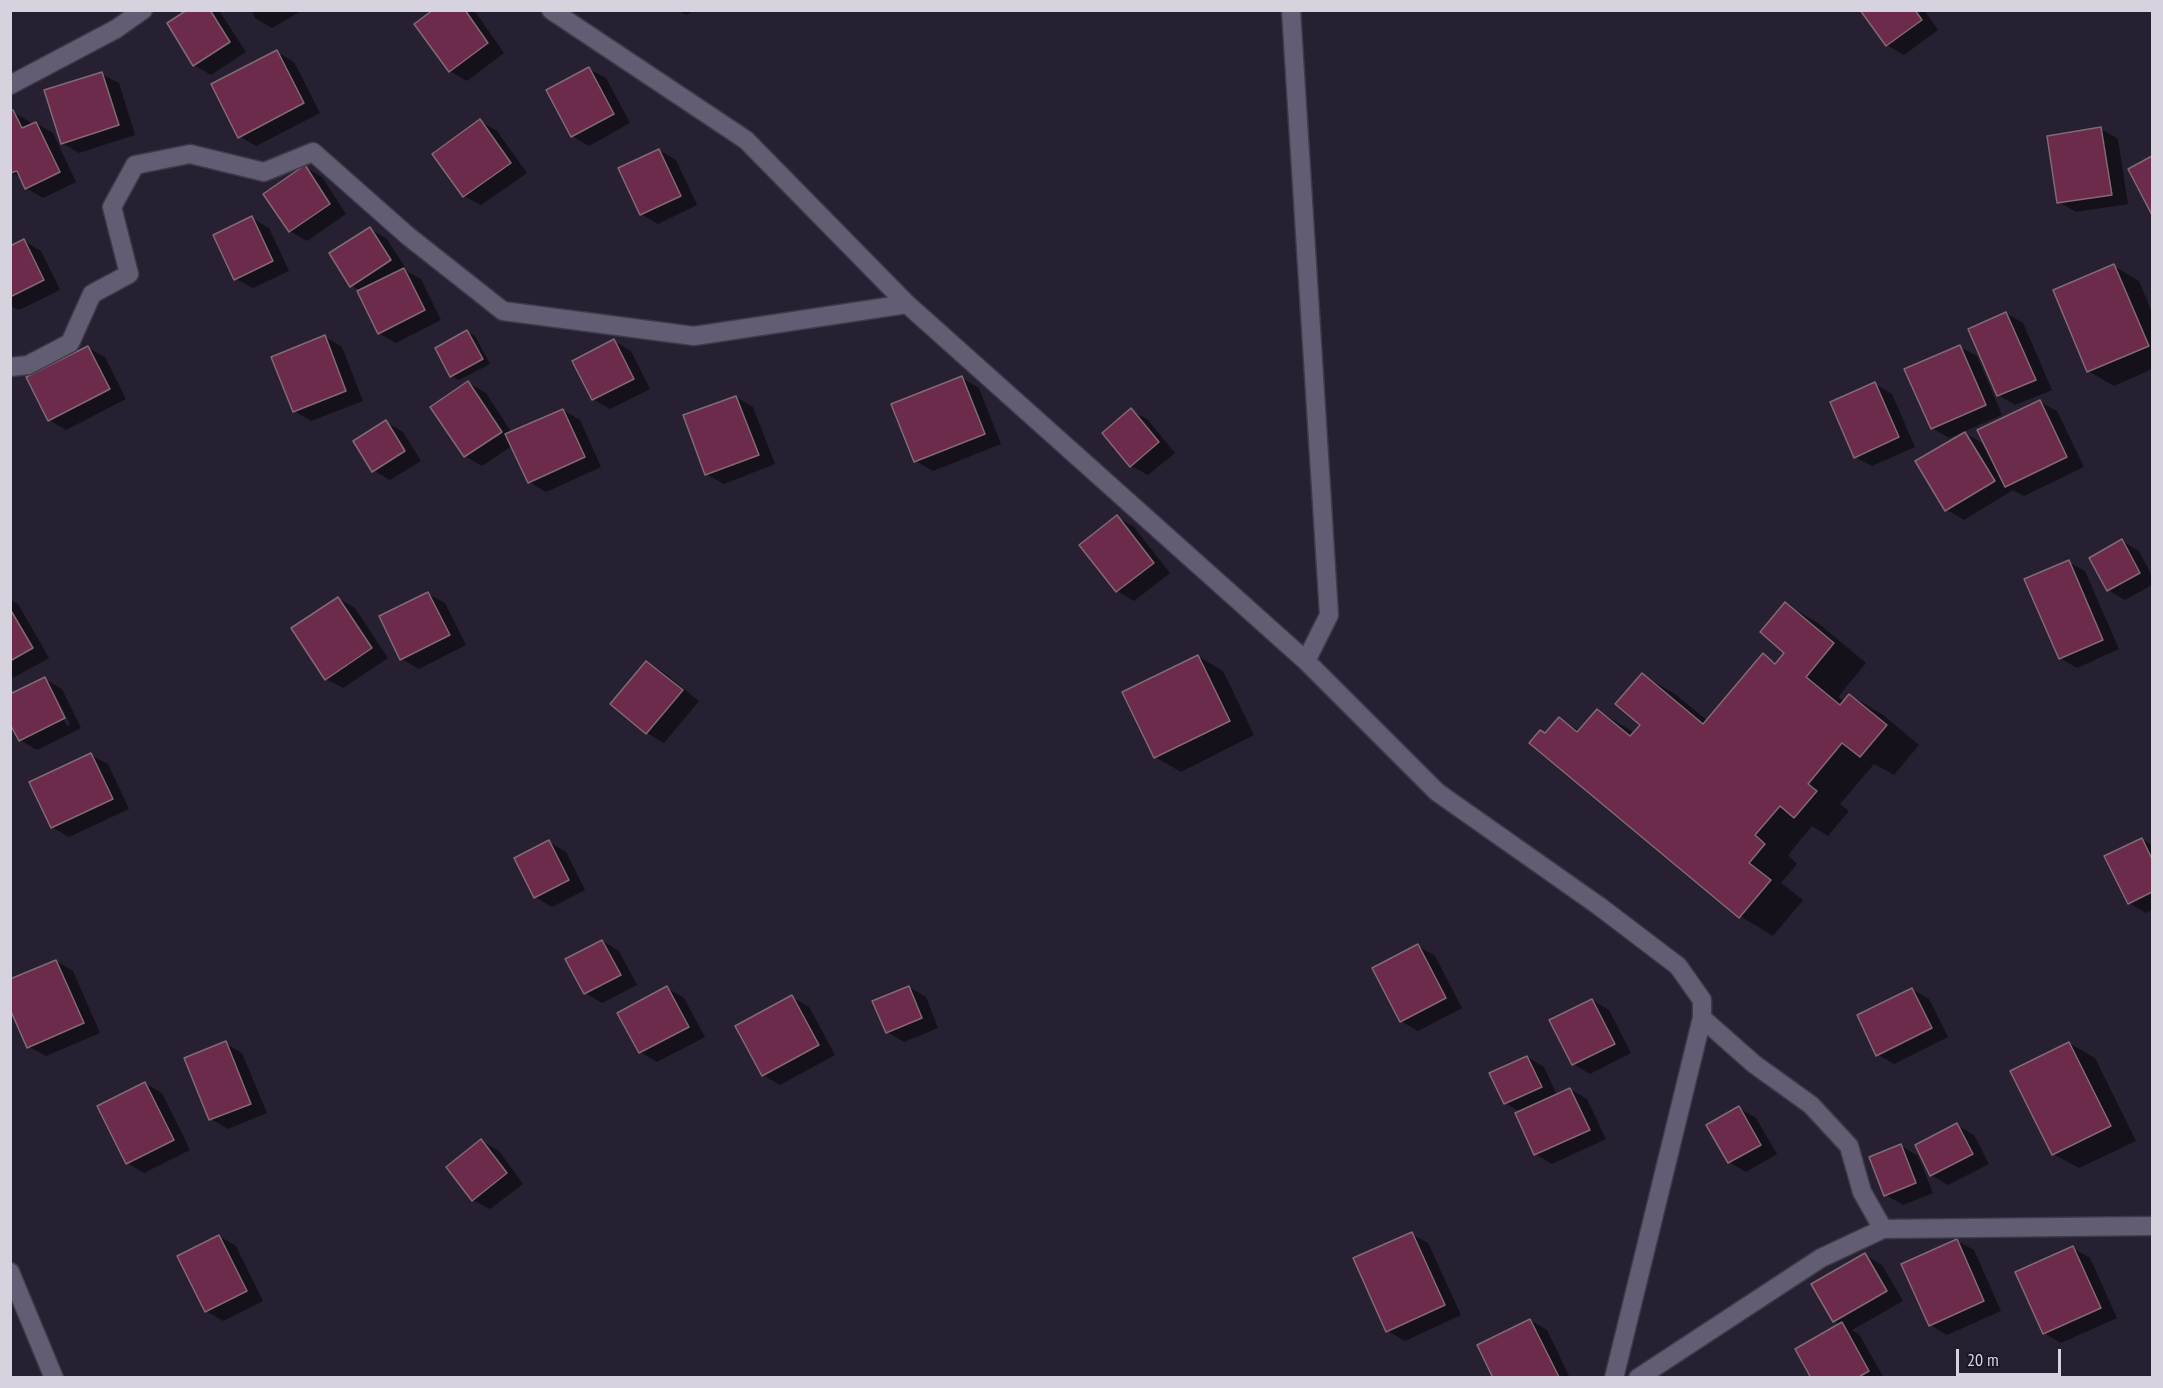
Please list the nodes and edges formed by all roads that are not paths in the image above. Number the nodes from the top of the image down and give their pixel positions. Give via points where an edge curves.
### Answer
1 (143, 10) edge
2 (551, 10) edge
3 (1291, 10) edge
4 (10, 85) edge
5 (907, 304) junction
6 (10, 367) edge
7 (1306, 661) junction
8 (1702, 1018) junction
9 (2152, 1226) edge
10 (1883, 1229) junction
11 (10, 1272) edge
12 (54, 1377) edge
13 (1614, 1377) edge
14 (1638, 1377) edge

1 - 4 street via 116,29
2 - 5 street via 746,140
3 - 7 street via 1329,615
5 - 6 street via 694,336 502,311 408,236 313,152 264,172 190,154 135,165 112,207 129,274 92,294 70,344 28,365
5 - 7 street
7 - 8 street via 1437,792 1678,966 1701,1000
8 - 10 street via 1754,1064 1811,1105 1849,1146 1862,1192
8 - 13 street
9 - 10 street
10 - 14 street via 1821,1258
11 - 12 street

